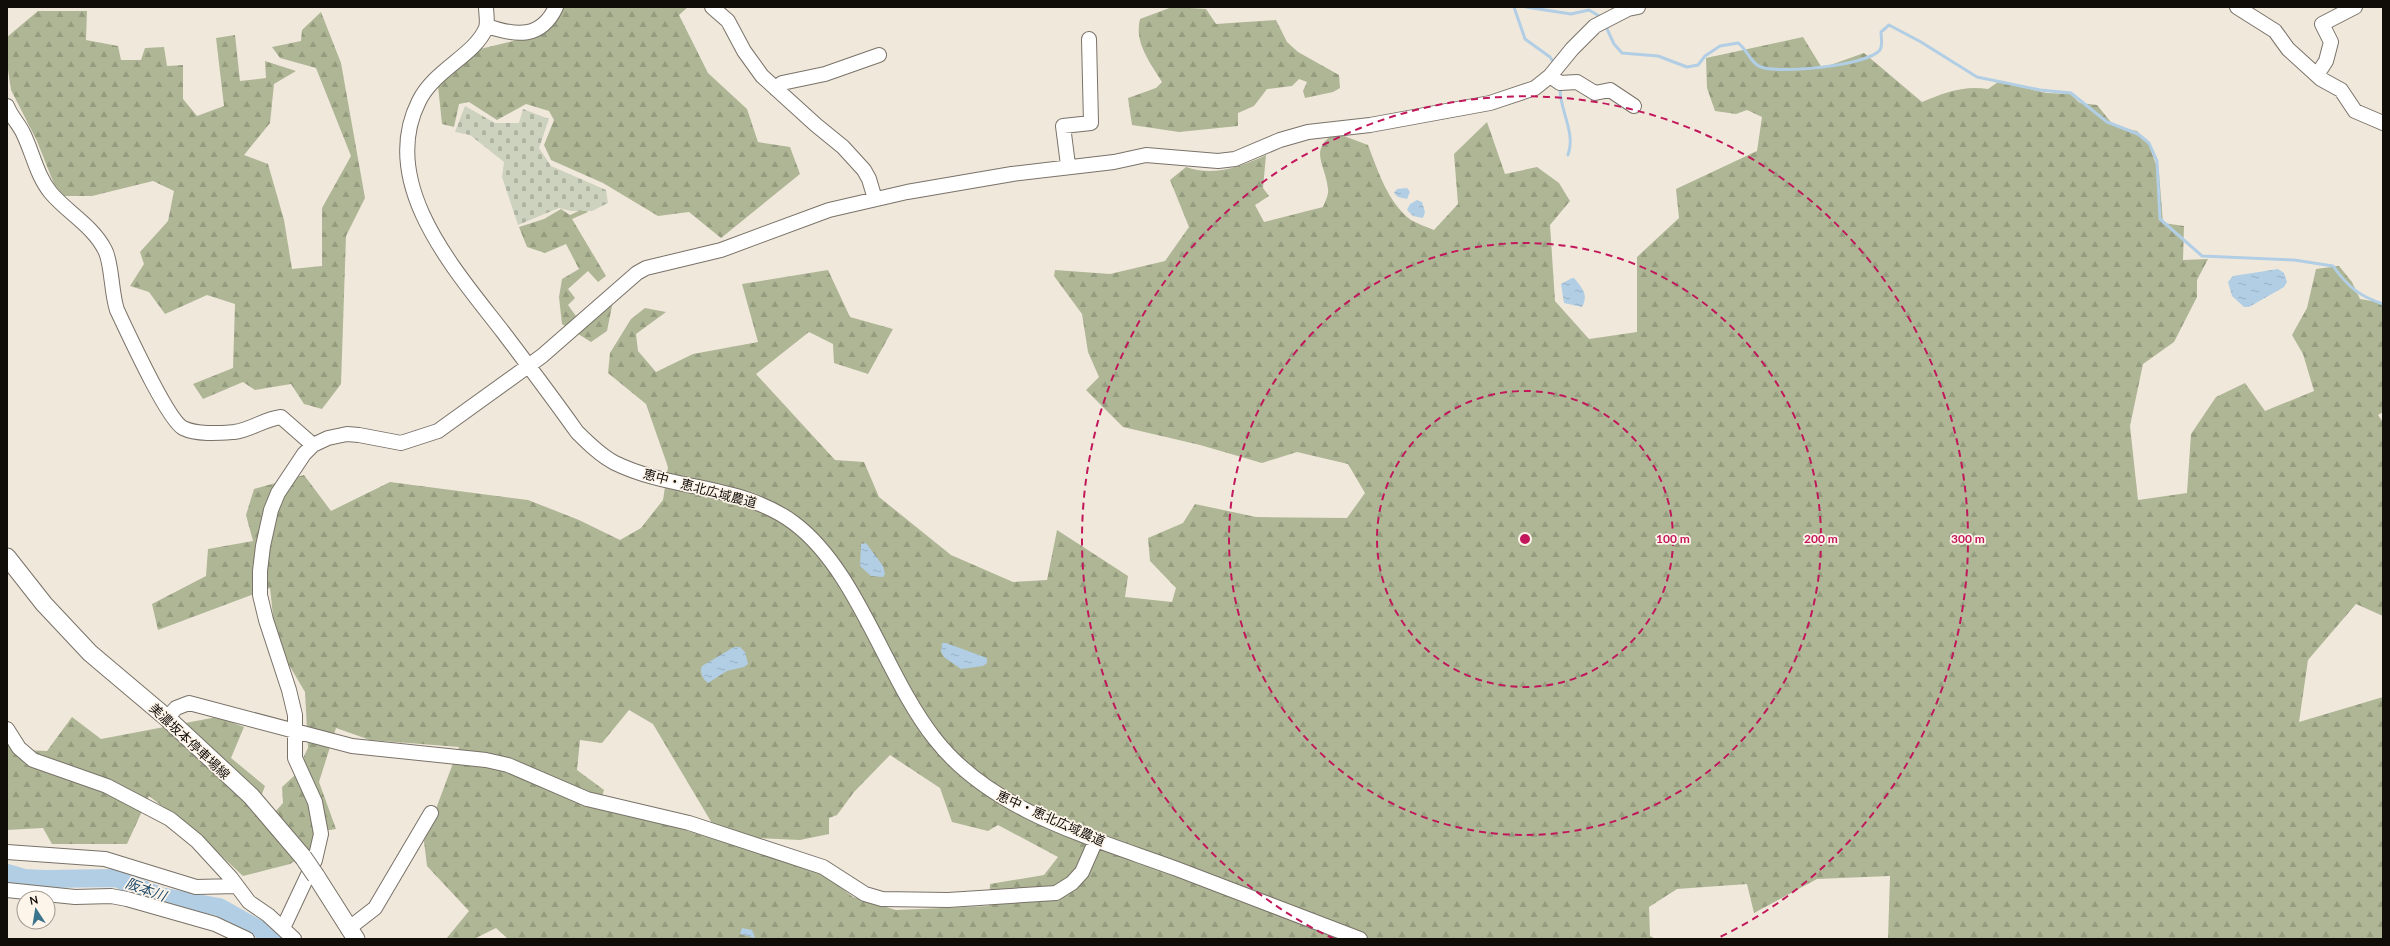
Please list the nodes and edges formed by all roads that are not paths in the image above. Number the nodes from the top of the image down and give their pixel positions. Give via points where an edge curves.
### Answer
1 (486, 7) edge
2 (556, 7) edge
3 (712, 7) edge
4 (2237, 7) edge
5 (2355, 7) edge
6 (1631, 8) edge
7 (487, 26) junction
8 (1089, 39) dead end
9 (879, 55) dead end
10 (2317, 75) junction
11 (1550, 76) junction
12 (776, 89) junction
13 (7, 106) edge
14 (1634, 106) dead end
15 (2383, 123) edge
16 (1068, 166) junction
17 (875, 199) junction
18 (528, 365) junction
19 (312, 445) junction
20 (8, 560) edge
21 (167, 718) junction
22 (7, 729) edge
23 (294, 730) junction
24 (431, 813) dead end
25 (1096, 840) junction
26 (7, 852) edge
27 (237, 886) junction
28 (7, 890) edge
29 (283, 928) junction
30 (352, 934) edge
31 (247, 939) edge
32 (294, 939) edge
33 (1360, 939) edge

1 - 7 street
2 - 7 street via 545,23 529,32 505,32
3 - 12 street via 728,21 744,51 762,76
4 - 10 street via 2275,31 2288,49
5 - 10 street via 2322,24 2331,42 2326,61
6 - 11 street via 1595,26
7 - 18 street, 恵中・恵北広域農道 via 480,38 435,78 420,97 410,126 409,161 416,198 432,234 450,262
8 - 16 street via 1091,123 1063,126
9 - 12 street via 825,74 782,83
10 - 15 street via 2341,90 2356,111
11 - 14 street via 1560,83 1577,82 1595,93 1610,90
11 - 16 street via 1535,88 1490,103 1370,125 1308,132 1280,140 1235,160 1218,162 1146,155 1114,162
12 - 17 street via 843,147 864,170
13 - 19 street via 24,134 42,180 51,193 93,233 105,250 116,310 158,394 177,423 195,432 235,432 271,418 280,418
16 - 17 street
17 - 18 street via 829,210 721,250 646,268
18 - 19 street via 438,431 393,443 347,434
18 - 25 street, 恵中・恵北広域農道 via 577,432 614,462 652,477 709,489 770,508 795,523 828,557 906,696 945,752 977,781 1004,799
19 - 23 street via 281,488 271,510 260,571 260,595 289,690 295,715
20 - 21 main road, 美濃坂本停車場線 via 44,604 90,653
21 - 23 street via 176,708 189,703
21 - 30 main road, 美濃坂本停車場線, bridge via 251,796 303,857
22 - 27 street via 19,748 33,760 107,786 170,819 197,841
23 - 25 street via 352,746 486,760 508,765 587,799 689,823 823,867 865,894 882,899 948,900 1056,893 1072,883 1082,872
23 - 29 street via 295,758 316,802 321,834 315,860
24 - 30 street via 375,908
25 - 33 street, 恵中・恵北広域農道
26 - 27 street via 105,859 196,887
27 - 29 street via 249,902
28 - 31 street via 127,899 215,924
29 - 32 street

